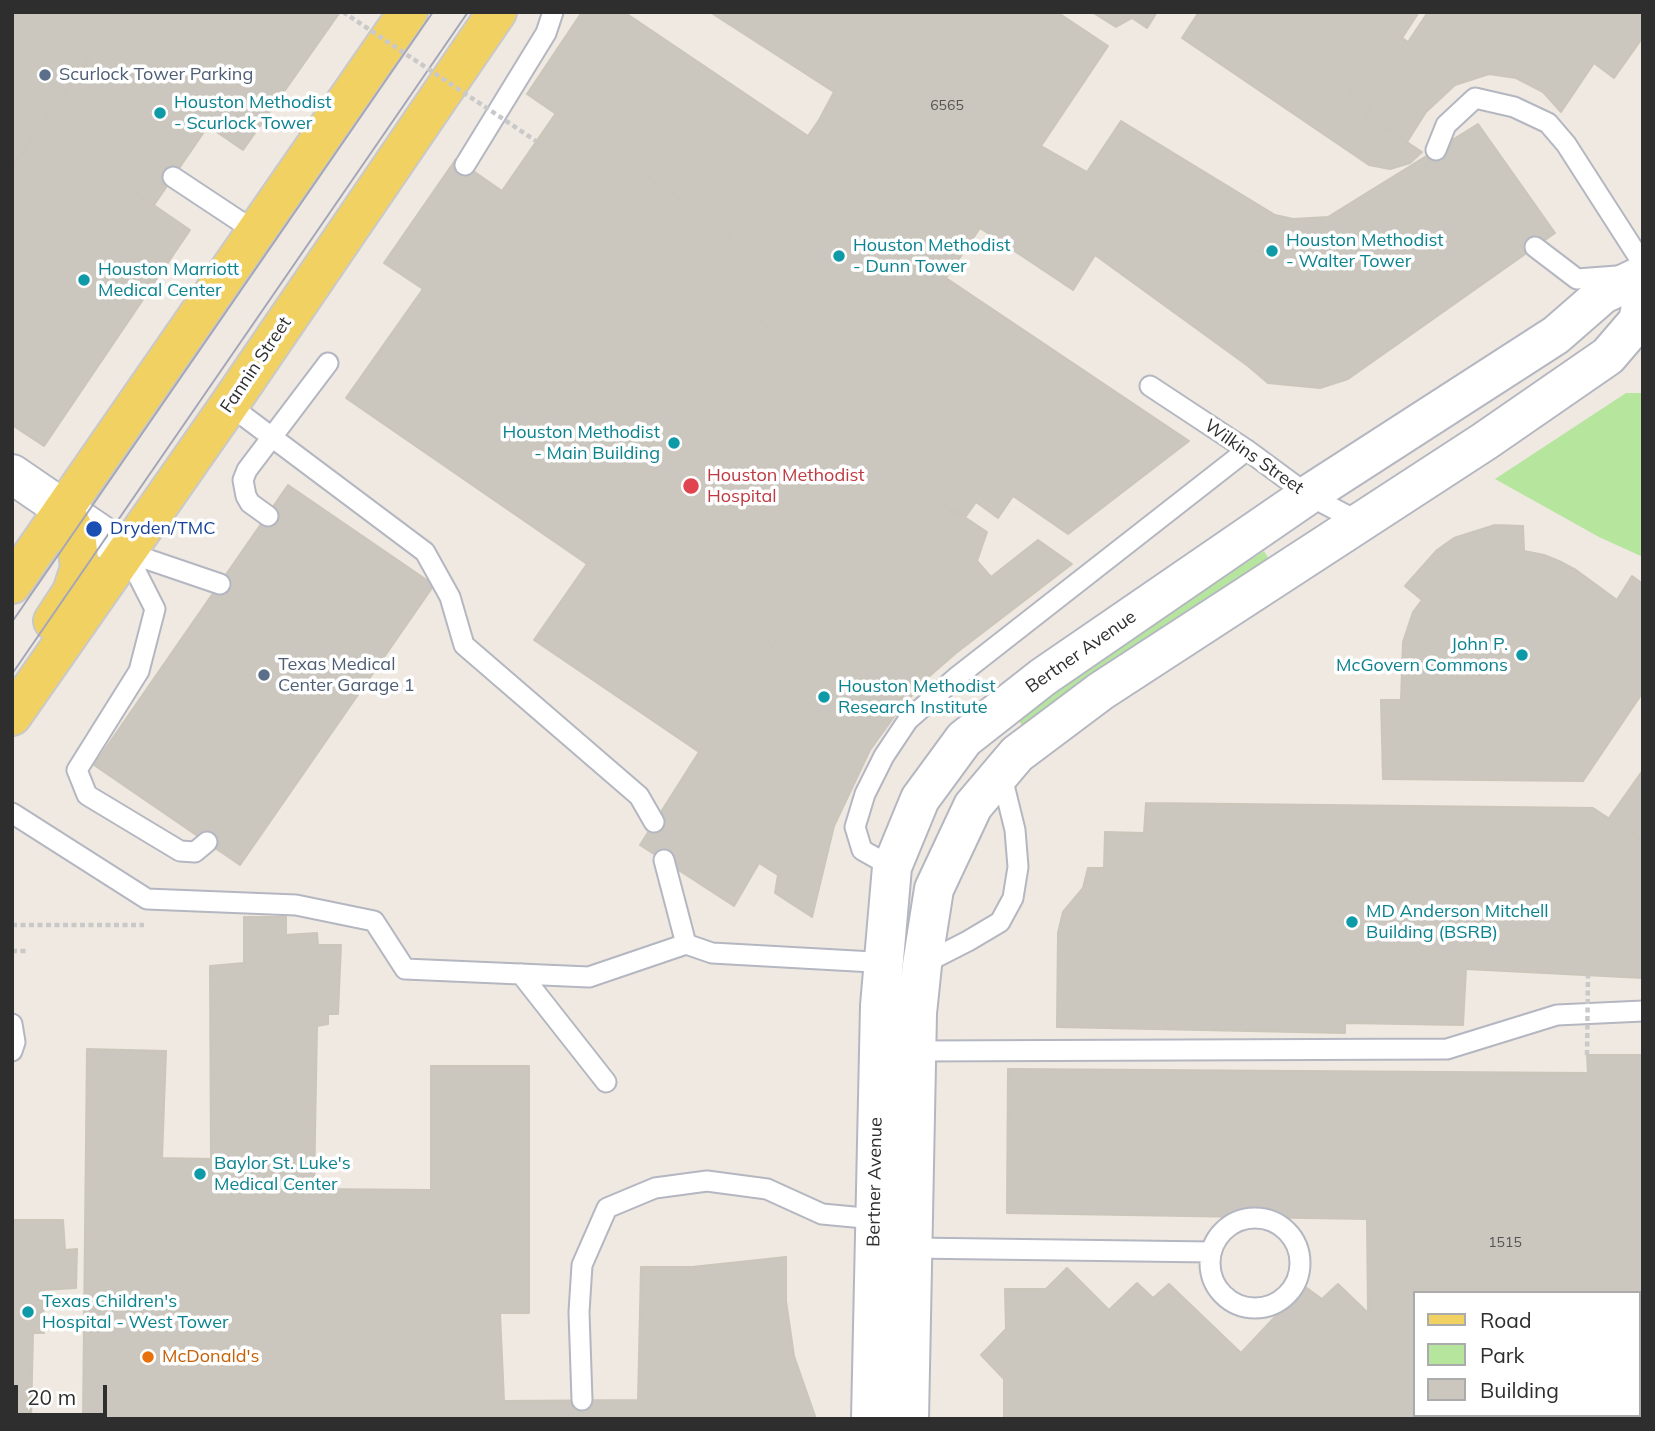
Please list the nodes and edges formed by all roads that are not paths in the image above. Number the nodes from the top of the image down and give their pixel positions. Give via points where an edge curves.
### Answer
1 (408, 12) edge
2 (497, 12) edge
3 (553, 12) edge
4 (1436, 150) dead end
5 (465, 165) dead end
6 (173, 177) dead end
7 (256, 232) junction
8 (1535, 247) dead end
9 (1643, 264) edge
10 (1643, 274) edge
11 (1603, 294) junction
12 (1641, 314) edge
13 (328, 363) dead end
14 (1150, 386) dead end
15 (229, 405) junction
16 (272, 438) junction
17 (1247, 450) junction
18 (12, 474) edge
19 (1308, 495) junction
20 (64, 510) junction
21 (268, 516) dead end
22 (1360, 523) junction
23 (126, 552) junction
24 (12, 584) edge
25 (220, 584) dead end
26 (12, 681) edge
27 (12, 716) edge
28 (1001, 773) junction
29 (12, 813) edge
30 (654, 822) dead end
31 (206, 842) dead end
32 (664, 860) dead end
33 (892, 867) junction
34 (686, 944) junction
35 (884, 962) junction
36 (922, 965) junction
37 (521, 974) junction
38 (1643, 1011) edge
39 (12, 1024) edge
40 (12, 1051) edge
41 (917, 1051) junction
42 (606, 1082) dead end
43 (875, 1219) junction
44 (912, 1248) junction
45 (1211, 1252) junction
46 (582, 1400) dead end
47 (871, 1419) edge
48 (909, 1419) edge

1 - 7 main road
2 - 15 main road, Fannin Street
3 - 5 lane via 546,33
4 - 9 lane via 1447,125 1475,98 1514,107 1548,123
6 - 7 lane
7 - 20 main road
8 - 10 lane via 1577,279
10 - 11 street, Bertner Avenue
11 - 12 street
11 - 19 street, Bertner Avenue via 1556,335
12 - 22 street via 1608,356
13 - 16 lane
14 - 17 lane, Wilkins Street
15 - 16 lane
15 - 23 main road, Fannin Street
16 - 21 lane via 243,480 250,503
16 - 30 lane via 425,552 450,597 464,645 639,796
17 - 19 lane, Wilkins Street
17 - 33 lane via 908,720 865,794 855,827 862,850
18 - 20 street
19 - 22 lane, Wilkins Street
19 - 33 street, Bertner Avenue via 1043,677 964,739 920,799
20 - 23 street
20 - 24 main road
20 - 26 main road via 76,534 80,568 72,592
22 - 28 street via 1101,691 1017,754
23 - 25 lane
23 - 27 main road, Fannin Street
23 - 31 lane via 155,610 139,671 77,770 87,795 180,851 194,852
28 - 36 street via 973,806 934,889
28 - 36 lane via 1015,830 1018,867 1013,898 1000,922
29 - 37 lane via 147,899 296,905 374,921 405,969
32 - 34 lane
33 - 35 street, Bertner Avenue
34 - 35 lane via 712,953
34 - 37 lane via 589,977
35 - 36 lane
35 - 43 street, Bertner Avenue
36 - 41 street
37 - 42 lane
38 - 41 lane via 1557,1015 1447,1049
39 - 40 lane
41 - 44 street
43 - 46 lane via 822,1214 767,1189 707,1181 656,1188 607,1208 582,1265
43 - 47 street, Bertner Avenue
44 - 45 lane
44 - 48 street
45 - 45 lane via 1210,1270 1220,1292 1244,1307 1259,1308 1285,1298 1300,1272 1301,1257 1291,1236 1273,1221 1258,1217 1228,1226

